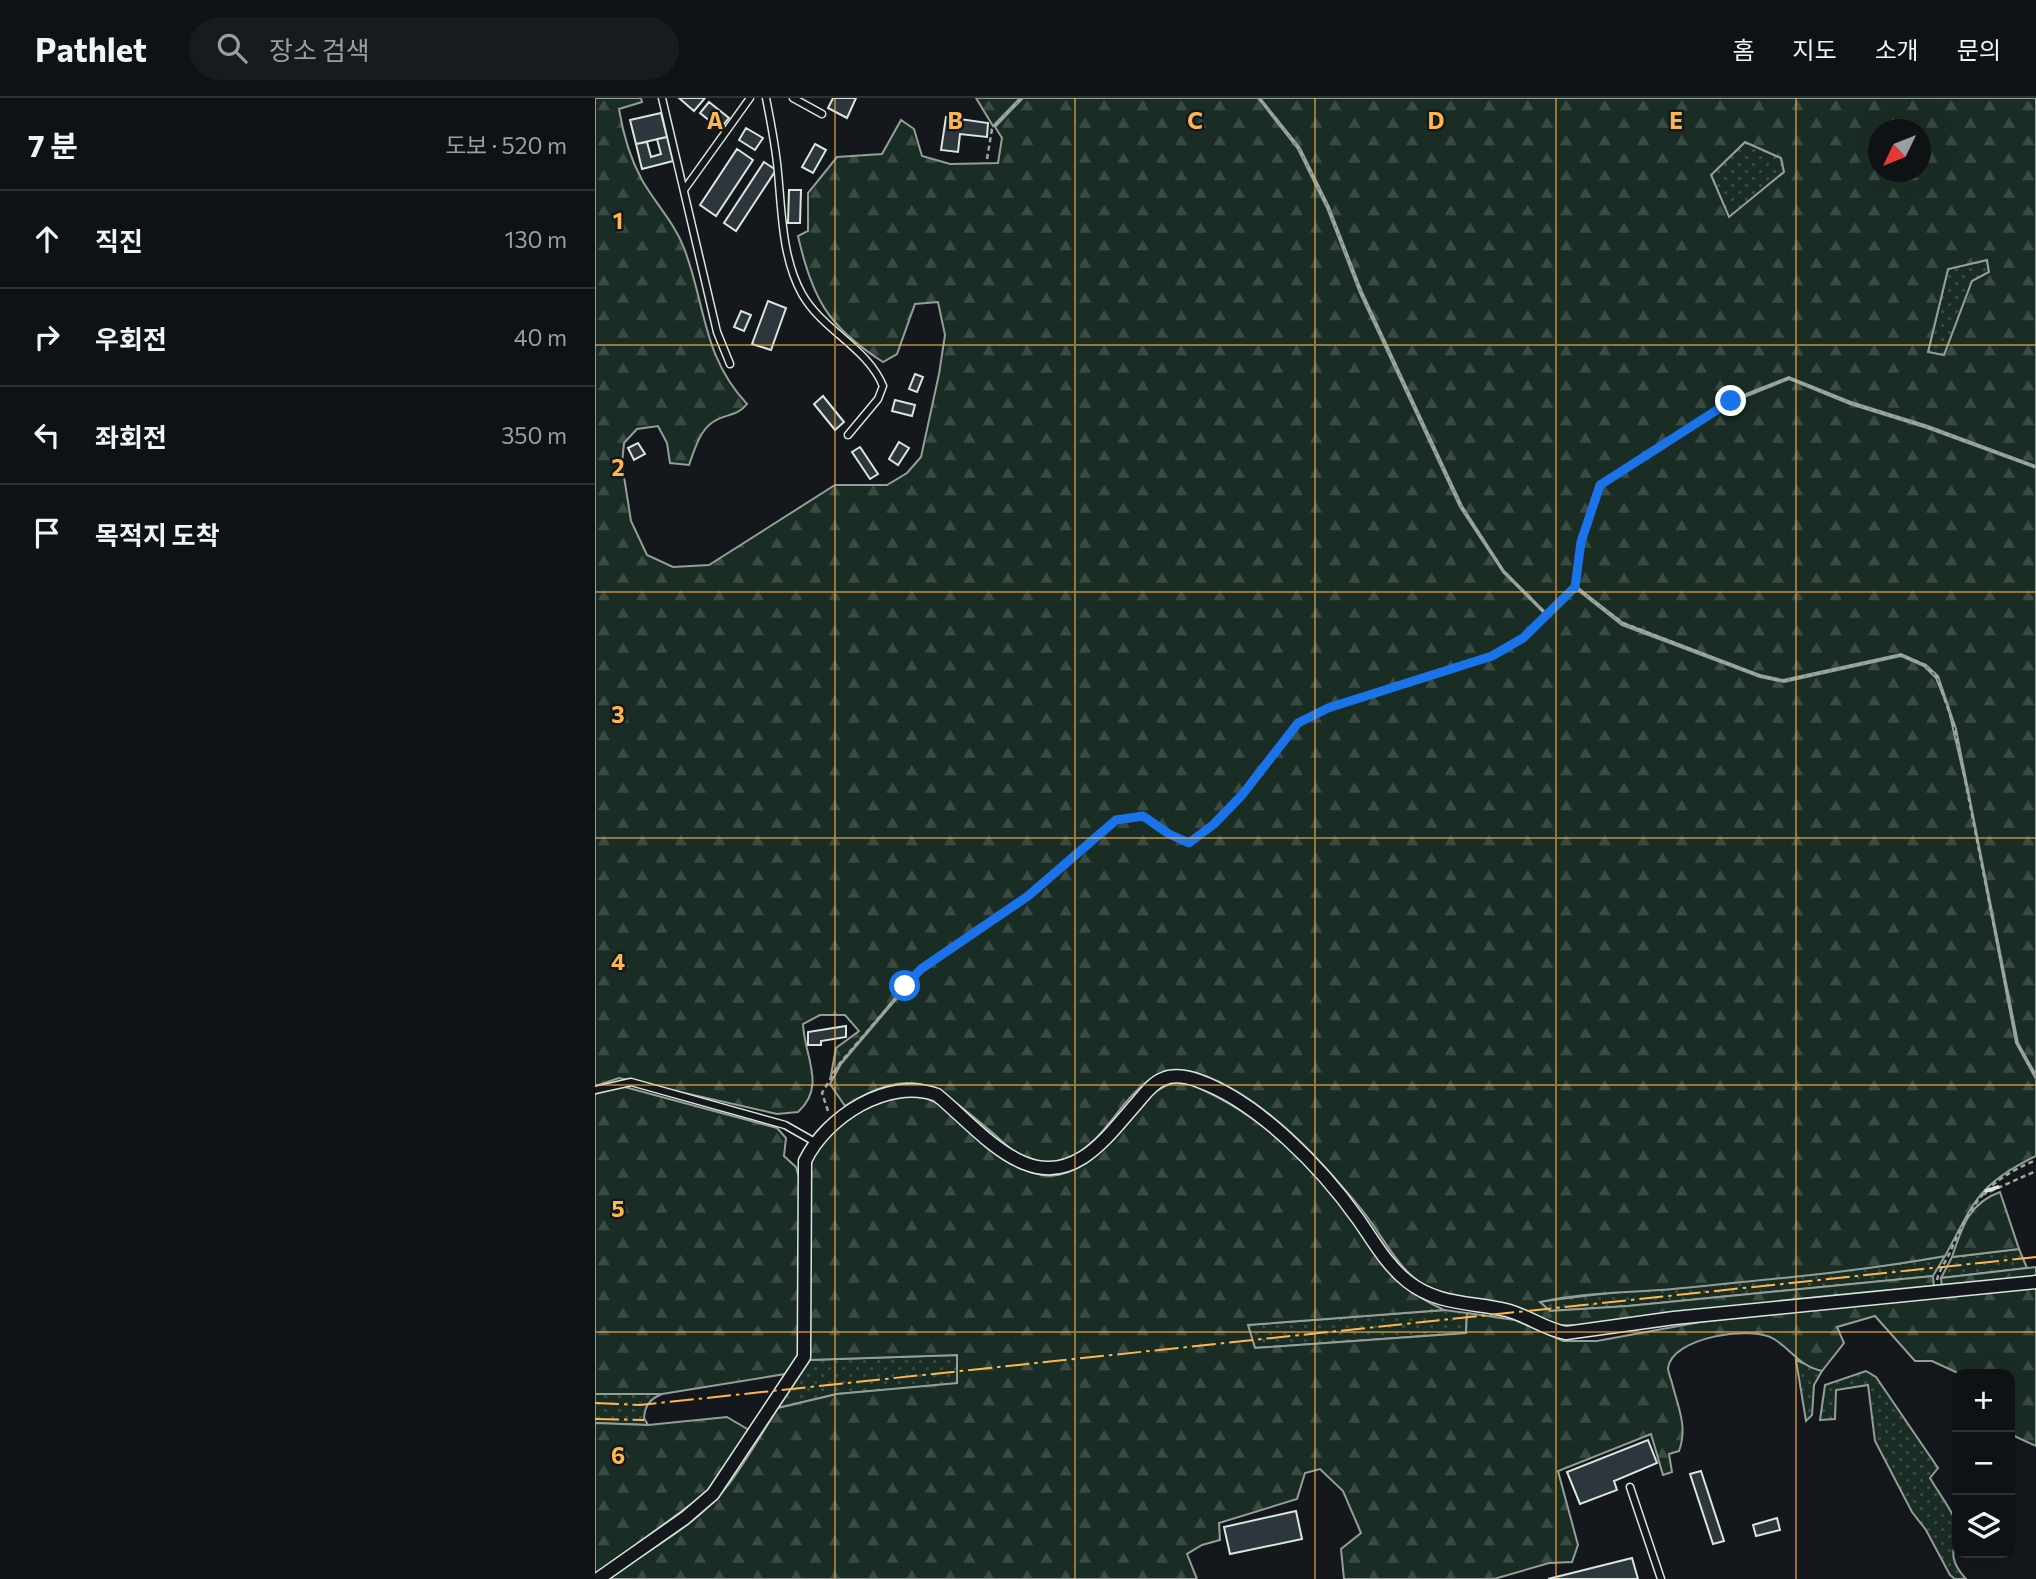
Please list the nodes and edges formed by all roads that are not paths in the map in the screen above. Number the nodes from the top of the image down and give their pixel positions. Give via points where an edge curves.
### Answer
1 (662, 98) edge
2 (750, 98) edge
3 (765, 98) edge
4 (793, 98) edge
5 (822, 114) dead end
6 (684, 190) junction
7 (730, 364) dead end
8 (848, 435) dead end
9 (595, 1090) edge
10 (815, 1142) junction
11 (2036, 1282) edge
12 (1630, 1487) dead end
13 (598, 1579) edge
14 (1661, 1579) edge

1 - 6 lane
2 - 6 lane
3 - 8 lane via 794,276 814,310 877,370 883,386
4 - 5 lane
6 - 7 lane via 717,332
9 - 10 lane via 631,1082 785,1125
10 - 11 street via 833,1124 879,1097 923,1090 937,1095 1008,1154 1025,1163 1056,1169 1086,1157 1150,1088 1177,1076 1232,1097 1266,1123 1320,1172 1390,1266 1408,1282 1451,1304 1509,1311 1548,1329 1566,1333
10 - 13 street via 805,1161 804,1357 713,1494
12 - 14 lane

